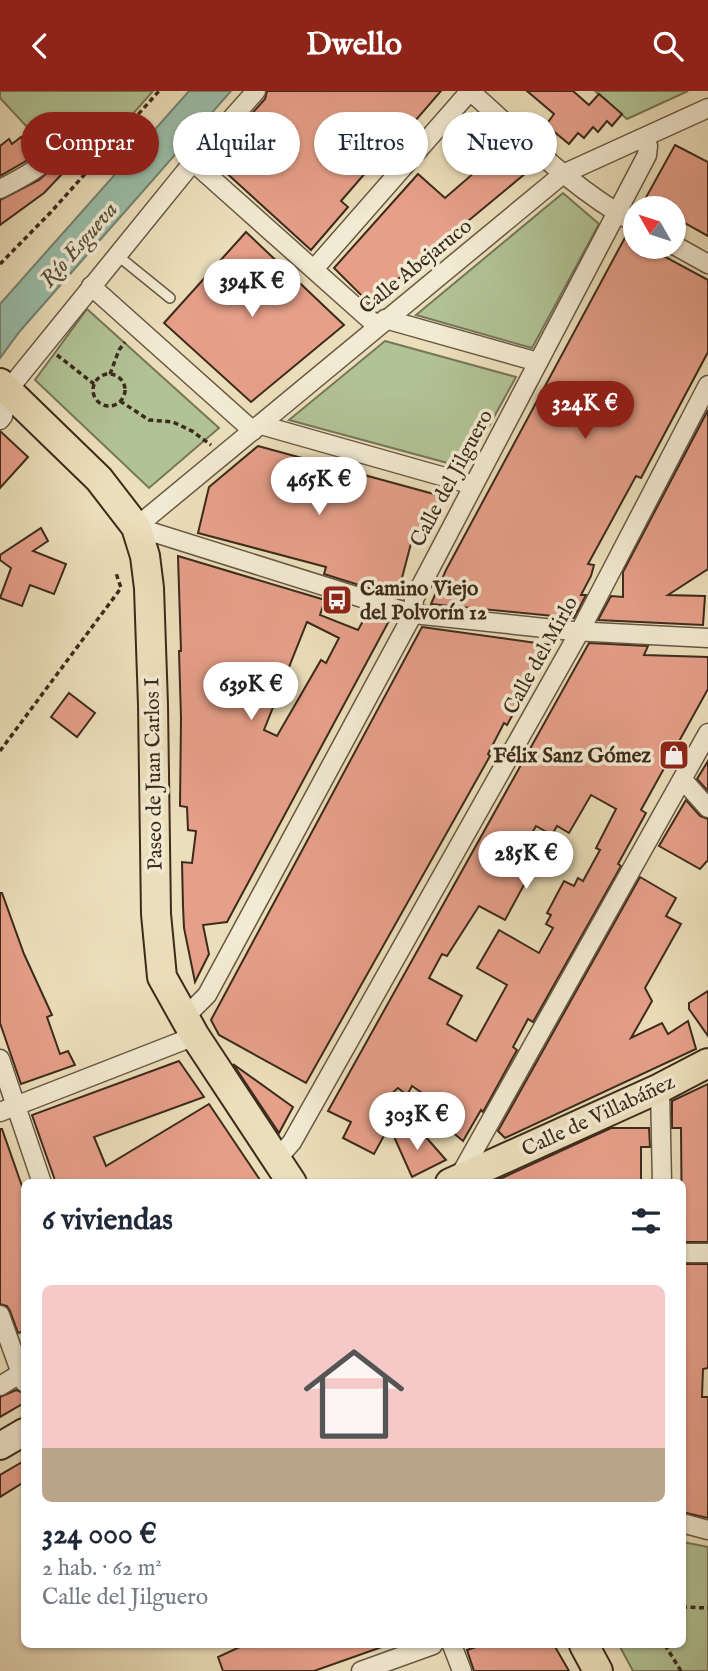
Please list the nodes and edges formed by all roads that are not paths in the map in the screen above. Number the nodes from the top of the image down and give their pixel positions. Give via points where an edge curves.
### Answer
1 (256, 91) edge
2 (470, 91) edge
3 (708, 108) edge
4 (237, 112) edge
5 (641, 140) junction
6 (563, 174) junction
7 (26, 175) edge
8 (182, 175) edge
9 (208, 175) edge
10 (0, 189) edge
11 (617, 213) junction
12 (623, 216) edge
13 (686, 252) edge
14 (117, 254) junction
15 (708, 264) edge
16 (314, 269) junction
17 (92, 286) junction
18 (170, 298) dead end
19 (381, 323) junction
20 (538, 362) junction
21 (708, 385) edge
22 (4, 387) edge
23 (0, 420) edge
24 (257, 428) junction
25 (473, 485) junction
26 (136, 527) junction
27 (413, 614) junction
28 (580, 631) junction
29 (708, 638) edge
30 (708, 733) edge
31 (683, 780) junction
32 (708, 807) edge
33 (190, 1027) junction
34 (0, 1059) edge
35 (708, 1063) edge
36 (660, 1088) junction
37 (8, 1109) edge
38 (277, 1159) junction
39 (40, 1179) edge
40 (290, 1179) edge
41 (455, 1179) edge
42 (458, 1179) edge
43 (662, 1179) edge
44 (686, 1252) edge
45 (708, 1253) edge
46 (0, 1315) edge
47 (21, 1372) edge
48 (21, 1378) edge
49 (0, 1387) edge
50 (21, 1434) edge
51 (0, 1446) edge
52 (686, 1524) edge
53 (708, 1530) edge
54 (425, 1648) edge
55 (453, 1648) edge
56 (586, 1648) edge
57 (361, 1671) edge
58 (461, 1671) edge
59 (598, 1671) edge

1 - 4 street
2 - 6 street
2 - 16 street
3 - 5 street, Calle Abejaruco
5 - 6 street, Calle Abejaruco
5 - 11 street, Calle del Jilguero via 648,146 647,155
6 - 11 street
6 - 19 street, Calle Abejaruco
7 - 10 street
8 - 14 street
9 - 16 street
11 - 12 street
11 - 20 street, Calle del Jilguero
13 - 15 street
14 - 17 street
14 - 18 lane
16 - 19 street
17 - 22 street
17 - 24 street
19 - 20 street
19 - 24 street, Calle Abejaruco
20 - 25 street, Calle del Jilguero
21 - 28 street, Calle del Mirlo
22 - 23 street
22 - 26 main road, Paseo de Juan Carlos I via 99,479
24 - 25 street
24 - 26 street, Calle Abejaruco
25 - 27 street, Calle del Jilguero via 414,599
26 - 27 street
26 - 33 main road, Paseo de Juan Carlos I via 149,588 159,951 162,977
27 - 28 street
27 - 33 street, Calle del Jilguero
28 - 29 street
28 - 38 street, Calle del Mirlo via 292,1142
30 - 31 street
31 - 32 street
31 - 41 street
33 - 37 street
33 - 38 main road, Paseo de Juan Carlos I
34 - 37 street
35 - 36 main road, Calle de Villabáñez
36 - 42 main road, Calle de Villabáñez
36 - 43 street
37 - 39 street
38 - 40 main road, Paseo de Juan Carlos I
44 - 45 street
46 - 47 street
48 - 49 street
50 - 51 main road
52 - 53 street
54 - 57 street
55 - 58 street
56 - 59 main road

